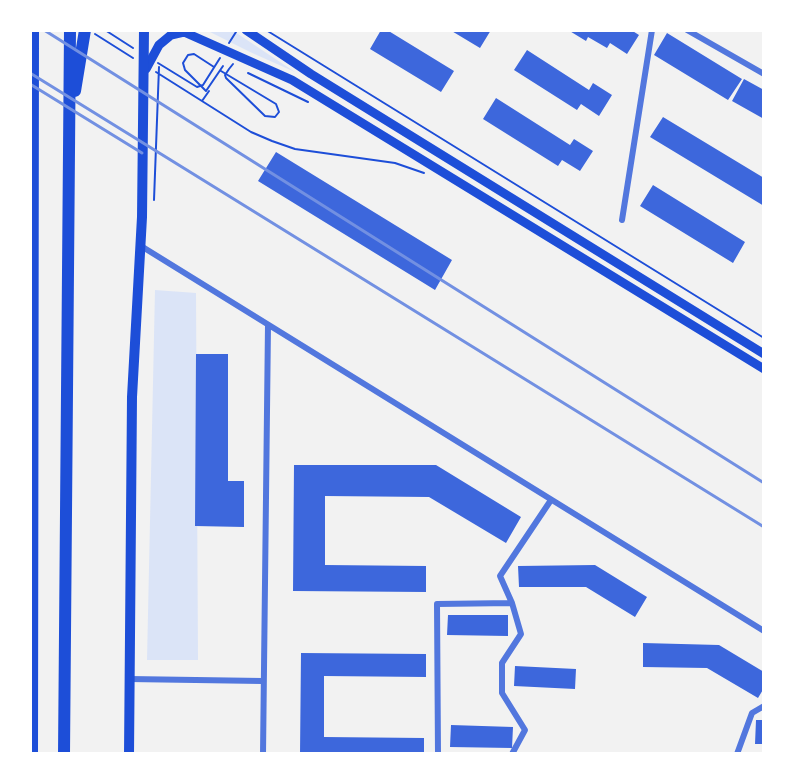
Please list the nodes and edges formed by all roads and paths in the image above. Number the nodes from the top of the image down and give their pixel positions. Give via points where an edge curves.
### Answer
1 (33, 30) edge
2 (70, 30) edge
3 (87, 30) edge
4 (105, 30) edge
5 (144, 30) edge
6 (237, 30) edge
7 (246, 30) edge
8 (266, 30) edge
9 (652, 30) edge
10 (687, 30) edge
11 (189, 32) edge
12 (30, 38) edge
13 (159, 45) junction
14 (135, 49) dead end
15 (226, 49) dead end
16 (217, 54) dead end
17 (33, 57) junction
18 (220, 58) dead end
19 (159, 59) dead end
20 (136, 60) dead end
21 (155, 61) dead end
22 (159, 64) junction
23 (233, 64) junction
24 (214, 67) junction
25 (221, 71) junction
26 (150, 73) junction
27 (764, 74) edge
28 (202, 101) junction
29 (315, 107) dead end
30 (69, 131) junction
31 (411, 164) dead end
32 (154, 209) dead end
33 (622, 220) dead end
34 (140, 246) junction
35 (30, 314) edge
36 (268, 325) junction
37 (34, 329) junction
38 (764, 338) edge
39 (764, 354) edge
40 (764, 369) edge
41 (552, 500) junction
42 (512, 603) junction
43 (764, 631) edge
44 (129, 679) junction
45 (262, 681) junction
46 (764, 706) edge
47 (32, 754) edge
48 (64, 754) edge
49 (129, 754) edge
50 (263, 754) edge
51 (438, 754) edge
52 (512, 754) edge
53 (737, 754) edge

1 - 17 highway
2 - 30 highway
3 - 20 path
3 - 30 highway
4 - 14 path
5 - 26 main road
6 - 15 path
7 - 39 main road via 321,81
8 - 38 path
9 - 33 street
10 - 27 street
11 - 13 main road via 175,33
11 - 40 main road via 314,91
12 - 17 highway
13 - 22 path
13 - 26 main road via 148,62
16 - 23 path
17 - 37 highway
18 - 24 path
19 - 22 path
21 - 24 path via 197,87 203,85
22 - 32 path
23 - 25 path via 226,78 265,116 273,118 278,114 276,104
23 - 29 path
24 - 25 path via 194,54 184,60 184,70 202,89 208,90 225,64
25 - 28 path
26 - 28 path
26 - 34 main road
28 - 31 path via 251,132 283,145 395,163 431,177
30 - 48 highway
34 - 36 street
34 - 44 main road via 132,397
35 - 37 highway
36 - 41 street
36 - 45 street
37 - 47 highway
41 - 42 street via 500,576
41 - 43 street
42 - 51 street via 437,604
42 - 52 street via 521,634 502,663 502,693 525,730
44 - 45 street
44 - 49 main road
45 - 50 street
46 - 53 street via 752,713

